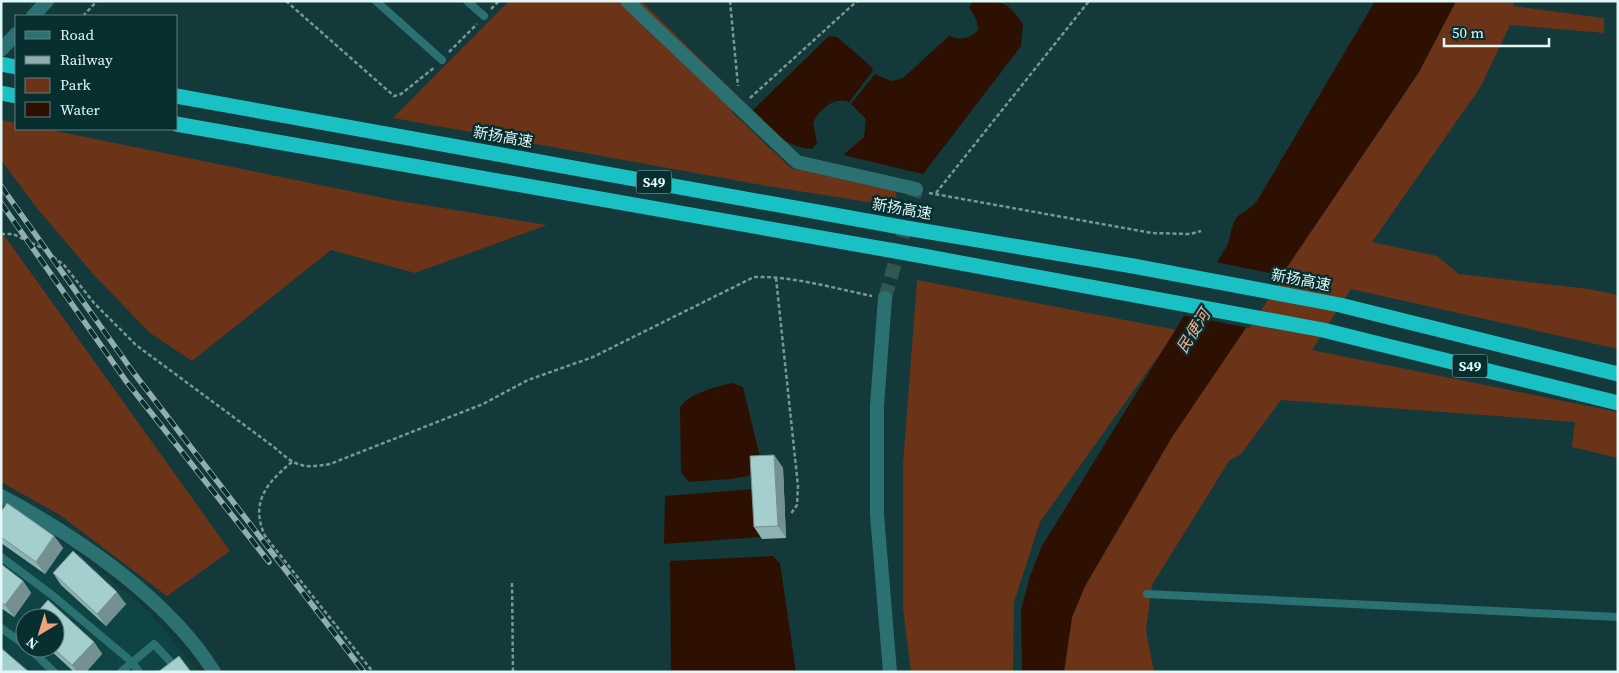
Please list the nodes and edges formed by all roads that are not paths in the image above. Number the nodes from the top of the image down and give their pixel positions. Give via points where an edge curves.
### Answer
1 (47, 1) edge
2 (376, 1) edge
3 (467, 1) edge
4 (627, 1) edge
5 (34, 15) edge
6 (484, 16) road end
7 (15, 35) edge
8 (1, 50) edge
9 (442, 60) road end
10 (1, 64) edge
11 (15, 67) edge
12 (1, 94) edge
13 (15, 96) edge
14 (178, 96) edge
15 (178, 124) edge
16 (916, 189) road end
17 (885, 298) tunnel mouth
18 (1618, 374) edge
19 (1618, 403) edge
20 (1, 496) edge
21 (1, 557) edge
22 (1147, 594) dead end
23 (1618, 617) edge
24 (1, 628) edge
25 (15, 637) edge
26 (39, 658) edge
27 (132, 662) junction
28 (178, 670) edge
29 (54, 672) edge
30 (121, 672) edge
31 (139, 672) edge
32 (214, 672) edge
33 (890, 672) edge

1 - 5 street
2 - 9 lane
3 - 6 lane
4 - 16 street via 797,162
7 - 8 street, bridge
10 - 11 highway
12 - 13 highway
14 - 18 highway, 新扬高速 / S49 via 1340,305
15 - 19 highway, S49 via 1323,330
17 - 33 street via 877,405 877,515
20 - 32 street via 36,514 128,579 203,653
21 - 27 lane
22 - 23 lane
24 - 25 lane
26 - 29 lane
27 - 28 lane via 154,644
27 - 30 lane
27 - 31 lane

